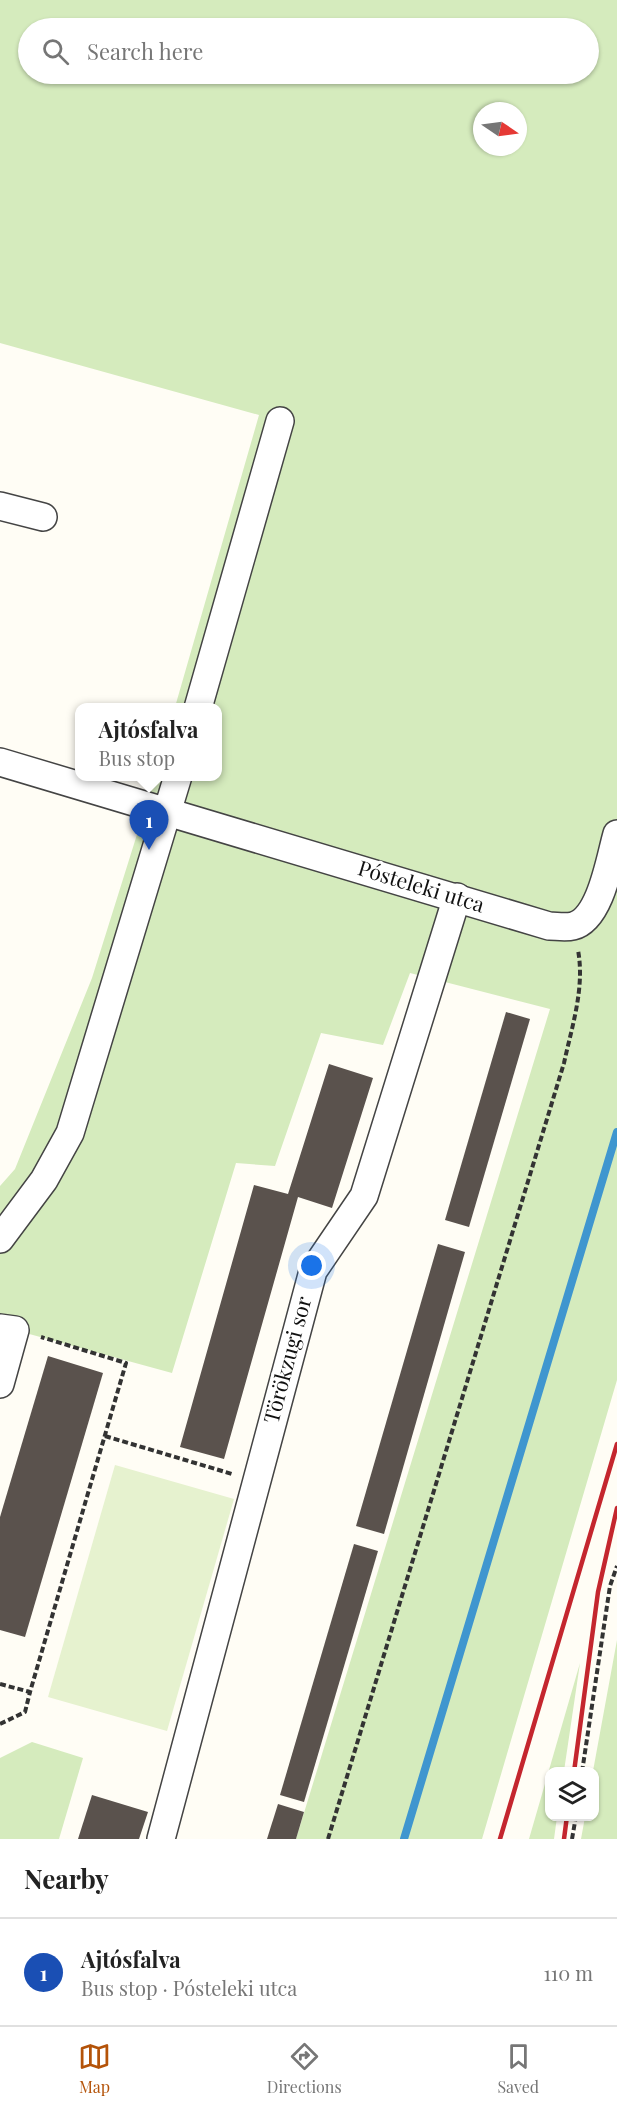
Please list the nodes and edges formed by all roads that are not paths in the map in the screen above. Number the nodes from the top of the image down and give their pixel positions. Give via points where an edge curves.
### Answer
1 (280, 421) dead end
2 (0, 506) edge
3 (43, 517) dead end
4 (199, 703) edge
5 (0, 762) edge
6 (177, 781) edge
7 (168, 812) junction
8 (617, 834) edge
9 (457, 897) junction
10 (0, 1239) edge
11 (7, 1329) edge
12 (0, 1384) edge
13 (161, 1839) edge

1 - 4 street
2 - 3 street
5 - 7 street, Pósteleki utca
6 - 7 street
7 - 9 street, Pósteleki utca
7 - 10 street via 70,1133 44,1180
8 - 9 street, Pósteleki utca via 596,903 585,919 574,926 549,926
9 - 13 street, Törökzugi sor via 364,1196 312,1270
11 - 12 street

